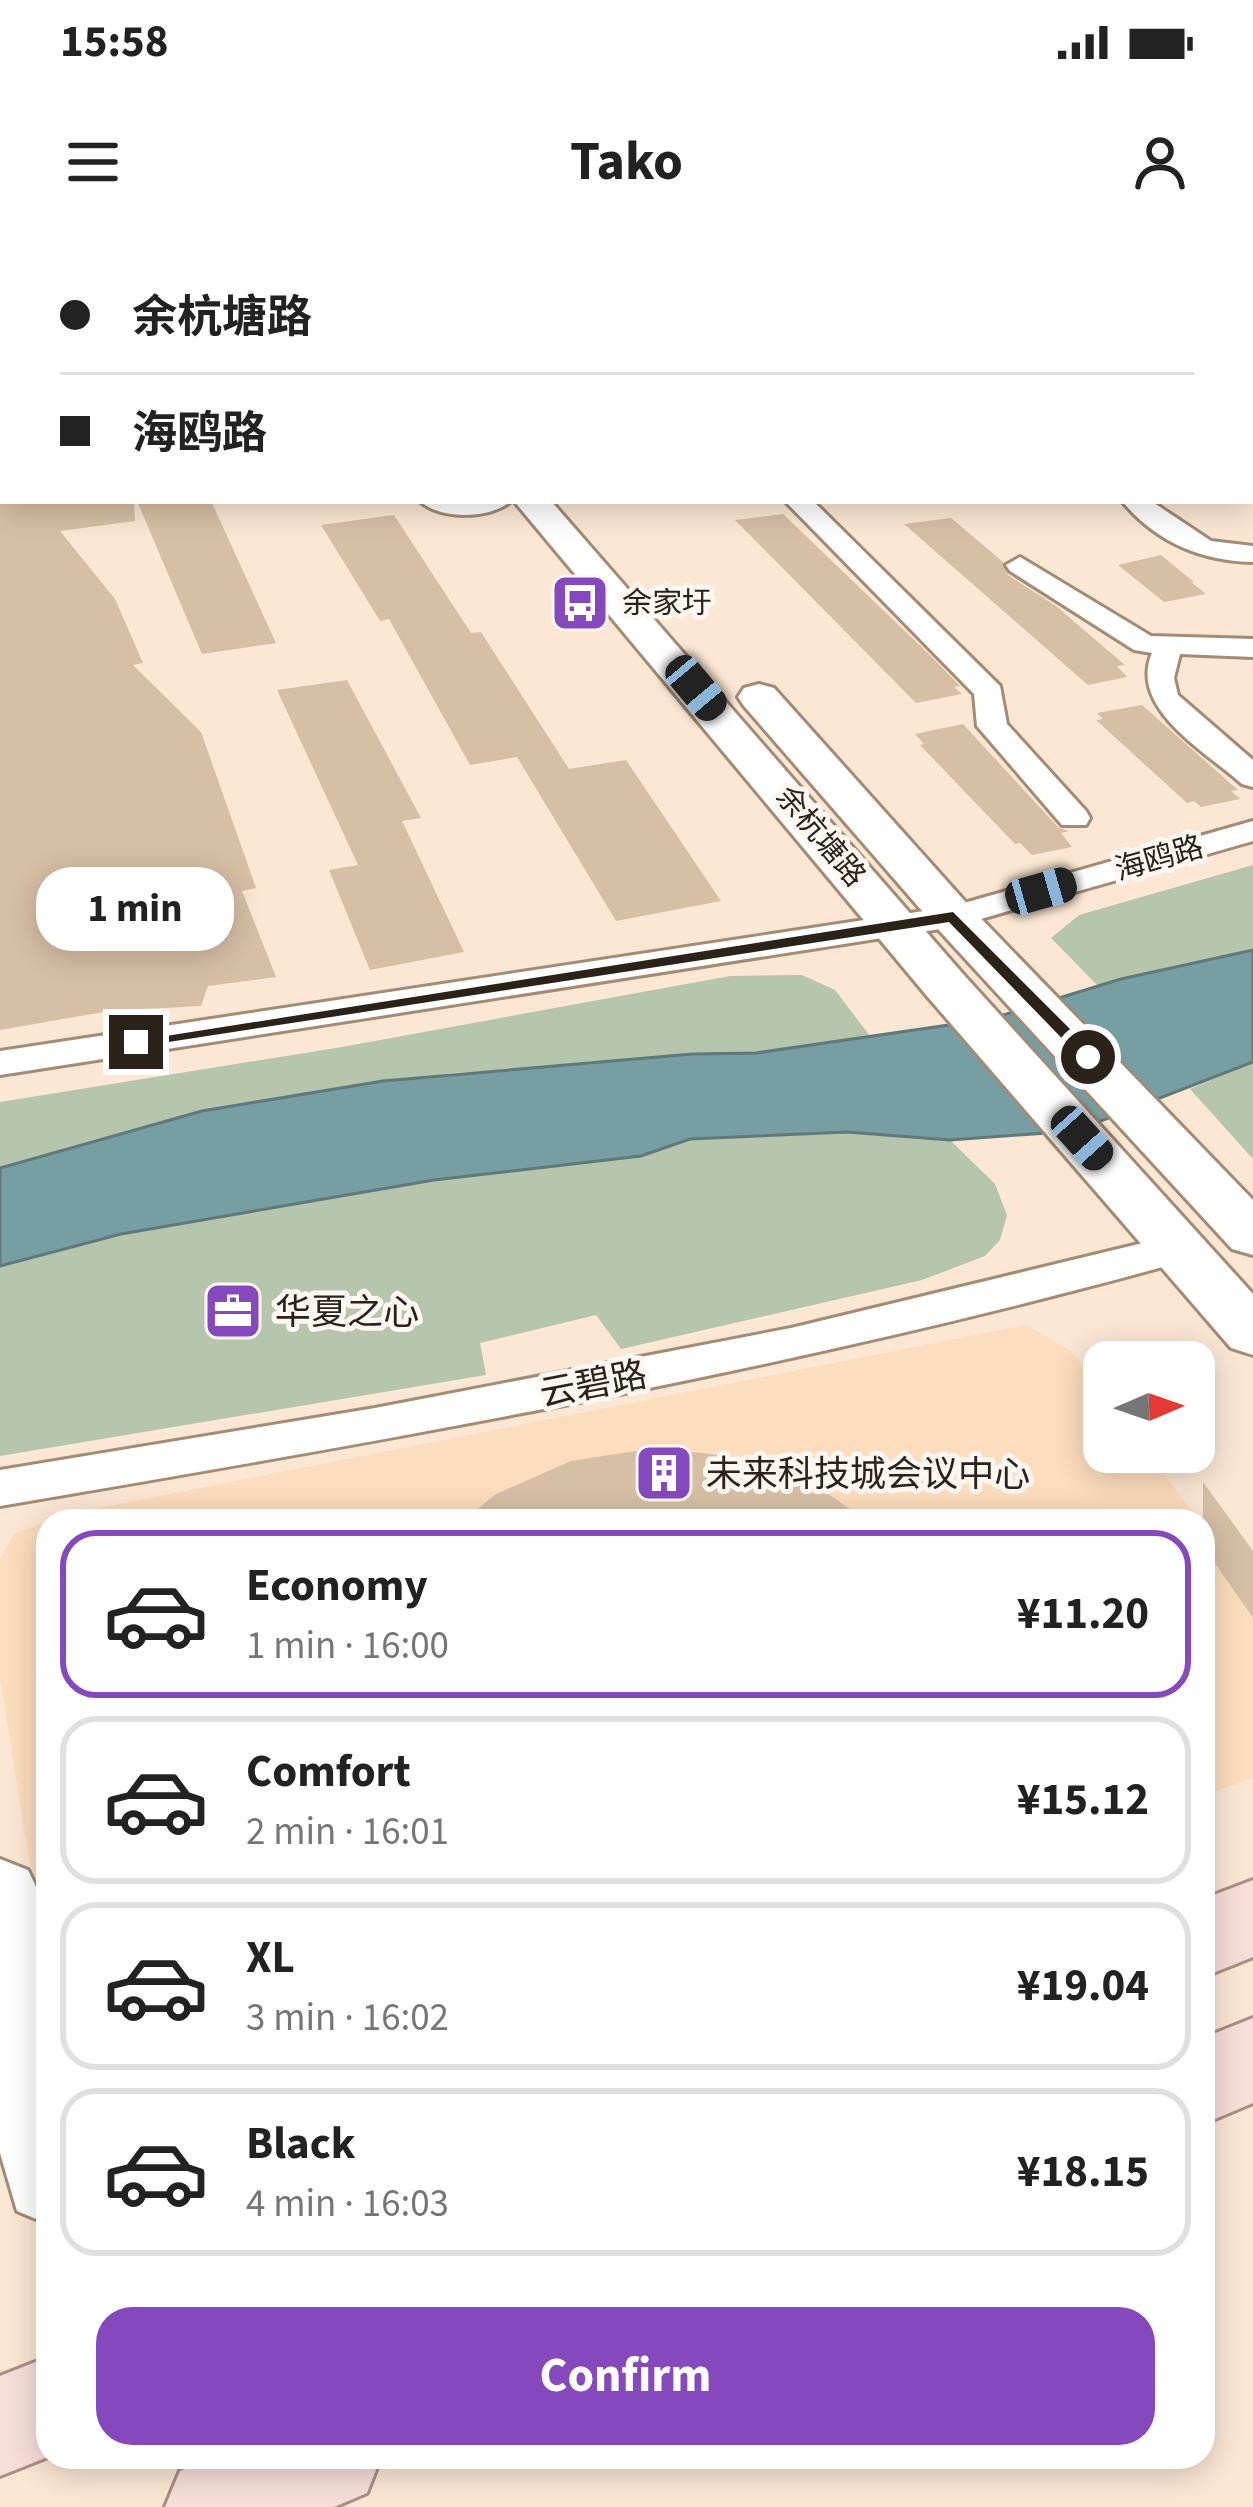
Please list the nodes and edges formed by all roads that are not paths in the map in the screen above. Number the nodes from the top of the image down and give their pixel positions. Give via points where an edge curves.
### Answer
1 (440, 504) edge
2 (477, 504) edge
3 (535, 504) edge
4 (553, 504) edge
5 (563, 504) edge
6 (802, 504) edge
7 (1140, 504) edge
8 (1253, 554) edge
9 (1020, 566) dead end
10 (1170, 645) junction
11 (696, 648) junction
12 (1253, 648) edge
13 (1253, 777) edge
14 (1074, 818) dead end
15 (1253, 831) edge
16 (953, 917) junction
17 (898, 926) junction
18 (0, 1063) edge
19 (1253, 1235) edge
20 (1180, 1248) junction
21 (1253, 1333) edge
22 (0, 1488) edge
23 (0, 1895) edge
24 (1253, 1918) edge
25 (1215, 1933) edge
26 (1253, 2060) edge
27 (1215, 2076) edge
28 (36, 2109) edge
29 (36, 2412) edge
30 (0, 2426) edge
31 (304, 2469) edge
32 (215, 2507) edge

1 - 2 street
3 - 11 main road, 余杭塘路
4 - 11 main road via 650,613
5 - 11 main road
6 - 14 street via 989,692 992,726
7 - 8 street via 1192,547
9 - 10 street via 1144,644
10 - 12 street
10 - 13 street via 1158,670 1165,699
11 - 16 main road, 余杭塘路
11 - 17 main road, 余杭塘路
15 - 16 street, 海鸥路
16 - 17 street, 海鸥路
16 - 19 main road, 余杭塘路
17 - 18 street, 海鸥路
17 - 20 main road, 余杭塘路
20 - 21 main road, 余杭塘路
20 - 22 street, 云碧路 via 791,1344
23 - 28 main road
24 - 25 main road
26 - 27 main road
29 - 30 main road
31 - 32 main road

